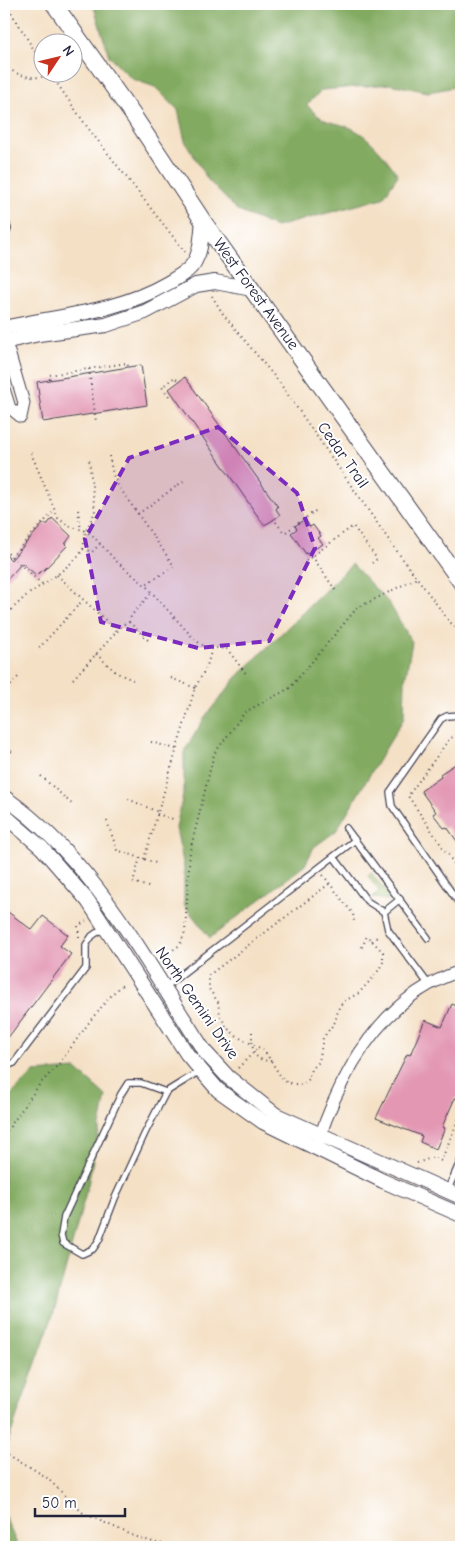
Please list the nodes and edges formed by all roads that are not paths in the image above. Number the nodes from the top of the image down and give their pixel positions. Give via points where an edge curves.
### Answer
1 (54, 4) edge
2 (4, 217) edge
3 (203, 221) junction
4 (4, 240) edge
5 (252, 289) junction
6 (4, 337) edge
7 (4, 389) edge
8 (461, 582) edge
9 (461, 716) edge
10 (4, 797) edge
11 (4, 815) edge
12 (346, 828) dead end
13 (355, 840) junction
14 (334, 857) junction
15 (400, 899) junction
16 (461, 906) edge
17 (384, 912) junction
18 (106, 926) junction
19 (428, 938) dead end
20 (461, 971) edge
21 (429, 985) junction
22 (163, 988) junction
23 (4, 1068) edge
24 (200, 1071) junction
25 (166, 1092) junction
26 (318, 1142) junction
27 (461, 1160) edge
28 (448, 1191) junction
29 (461, 1197) edge
30 (461, 1214) edge

1 - 3 main road, West Forest Avenue
2 - 4 lane via 8,229
3 - 5 main road, West Forest Avenue
3 - 6 street via 200,252 194,264 175,279 144,297
5 - 6 street via 215,282 196,285 145,312 106,325
5 - 8 main road, West Forest Avenue
6 - 7 street via 24,403 21,417 10,408
9 - 16 lane via 447,716 441,720 390,792 392,806
10 - 22 street, North Gemini Drive via 54,838 90,877
11 - 18 street, North Gemini Drive via 69,876
12 - 13 lane
13 - 14 lane
13 - 15 lane
14 - 17 lane via 367,901
14 - 22 lane
15 - 17 lane
15 - 19 lane
17 - 21 lane via 388,930
18 - 23 lane via 86,945 86,968 14,1063
18 - 24 street, North Gemini Drive
20 - 21 street
21 - 26 street via 389,1014 370,1035 354,1060
22 - 26 street, North Gemini Drive via 205,1052 228,1077 276,1115
24 - 25 lane
24 - 26 street, North Gemini Drive via 235,1104 263,1122
25 - 25 lane via 141,1083 128,1083 121,1094 64,1217 63,1243 74,1252 82,1254 93,1249 99,1240
26 - 28 street, North Gemini Drive
26 - 30 street, North Gemini Drive
27 - 28 lane
28 - 29 street, North Gemini Drive

